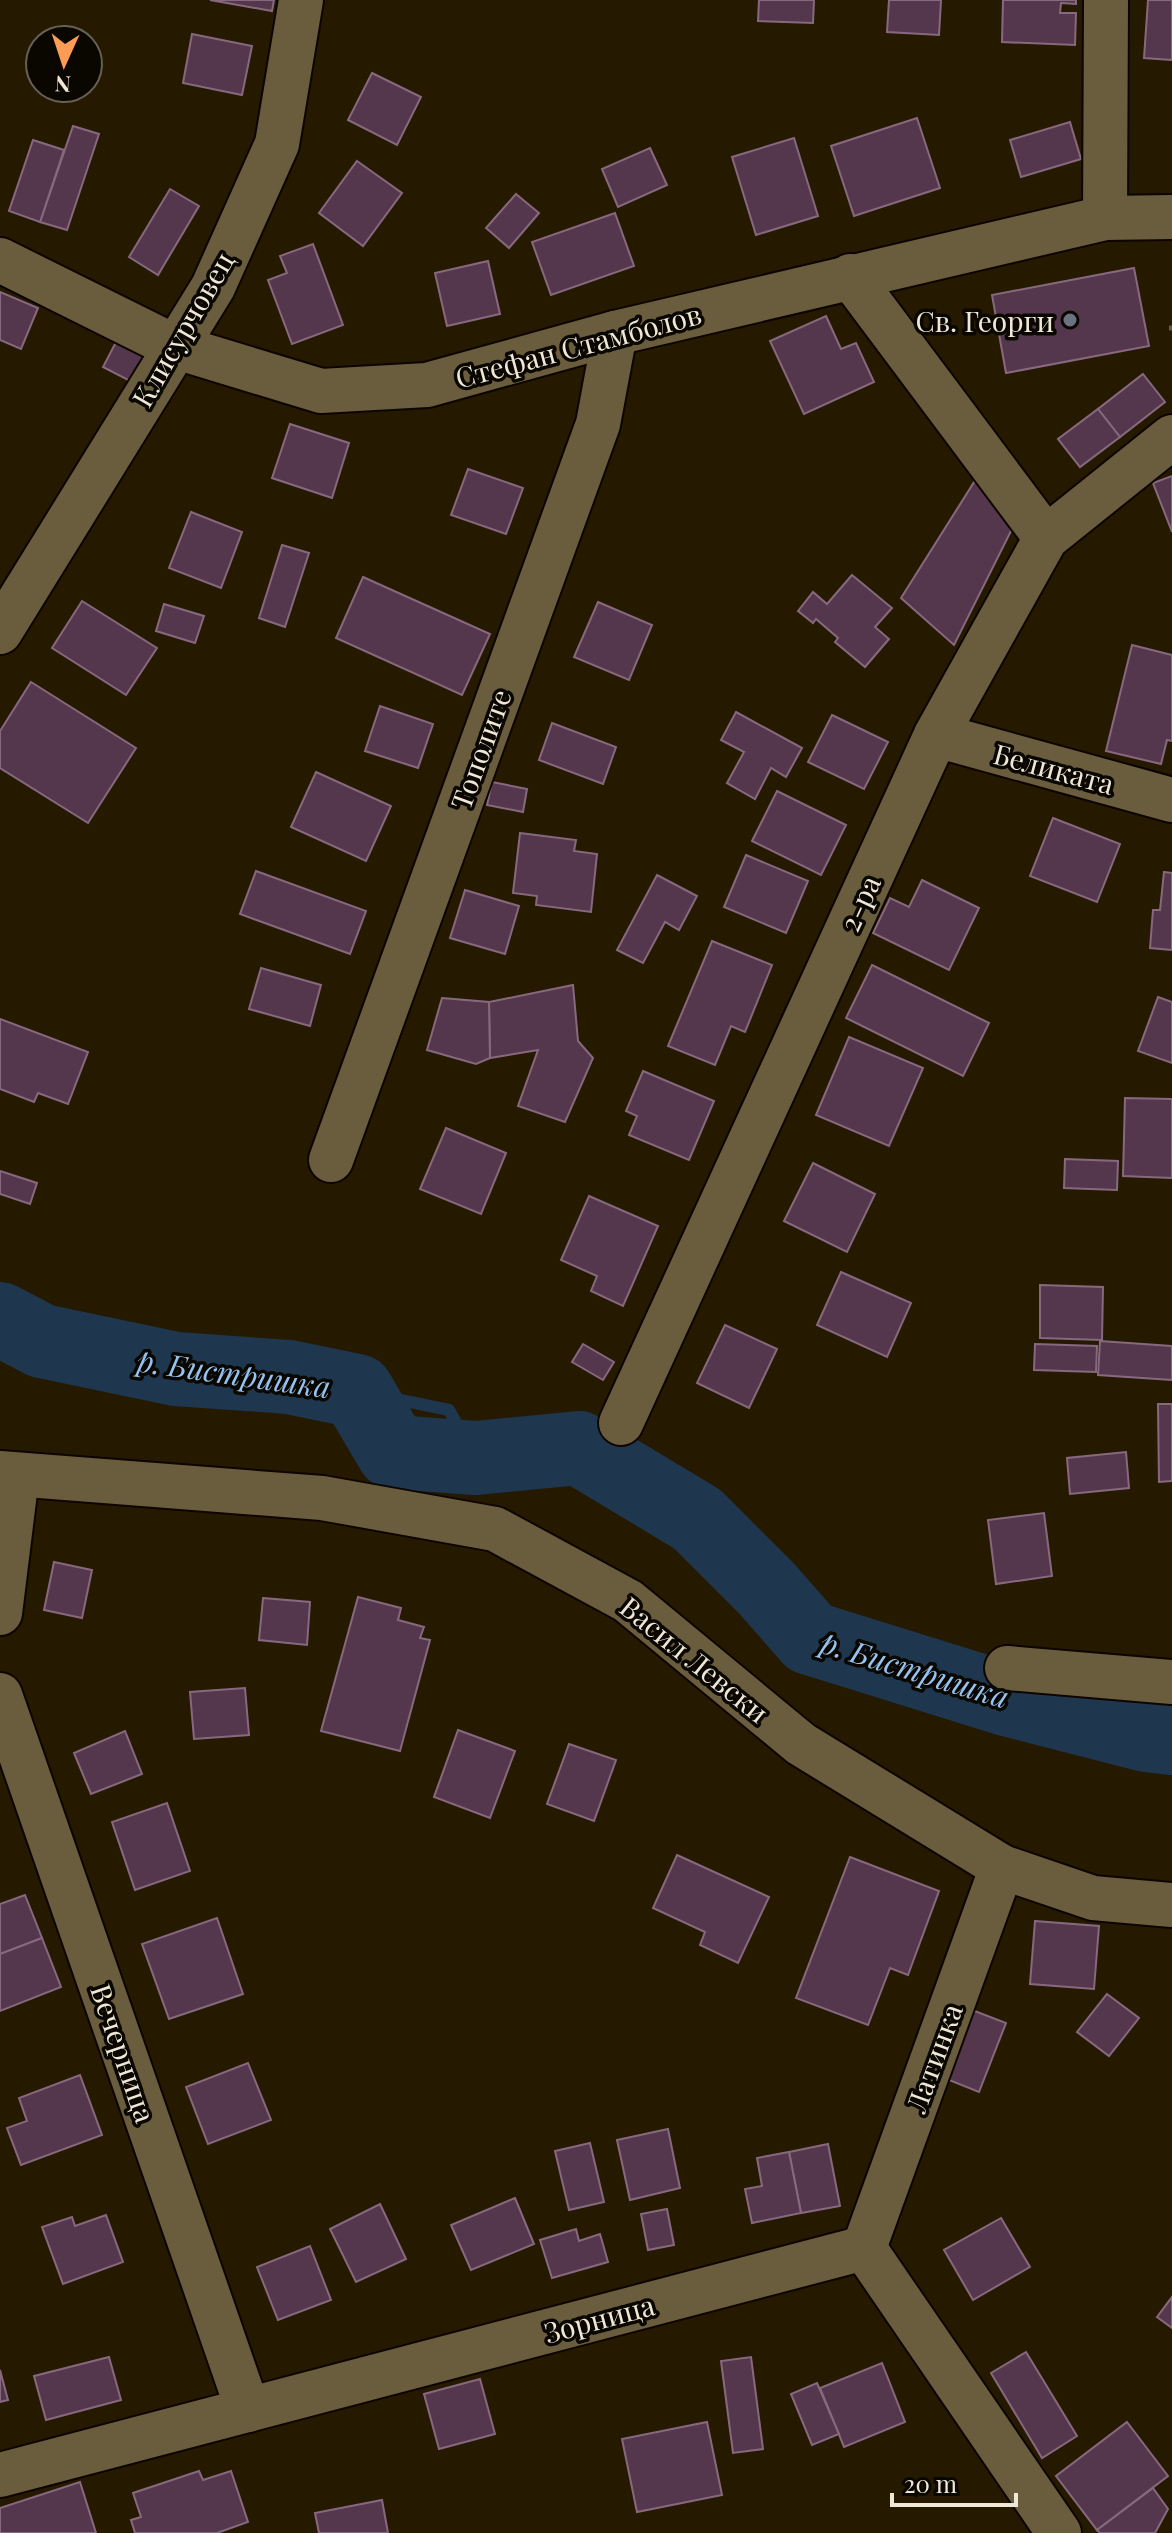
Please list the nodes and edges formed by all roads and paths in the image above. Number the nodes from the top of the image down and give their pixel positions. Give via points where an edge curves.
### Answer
1 (301, 0) edge
2 (1106, 0) edge
3 (1172, 217) edge
4 (1105, 218) junction
5 (0, 260) edge
6 (850, 276) junction
7 (615, 333) junction
8 (173, 346) junction
9 (1172, 437) edge
10 (1046, 538) junction
11 (0, 632) edge
12 (936, 735) junction
13 (1172, 800) edge
14 (331, 1160) dead end
15 (621, 1423) dead end
16 (8, 1474) edge
17 (0, 1613) edge
18 (1007, 1668) dead end
19 (1172, 1682) edge
20 (0, 1695) edge
21 (1002, 1867) junction
22 (1172, 1905) edge
23 (864, 2248) junction
24 (248, 2410) junction
25 (0, 2475) edge
26 (1059, 2533) edge

1 - 8 street, Клисурчовец via 277,144 213,287
2 - 4 street
3 - 4 street, Стефан Стамболов
4 - 6 street, Стефан Стамболов
5 - 8 street, Стефан Стамболов
6 - 7 street, Стефан Стамболов
6 - 10 street
7 - 8 street, Стефан Стамболов via 427,385 321,391
7 - 14 street, Тополите via 598,424
8 - 11 street, Клисурчовец
9 - 10 street, 2-ра
10 - 12 street, 2-ра
12 - 13 street, Беликата
12 - 15 street, 2-ра
16 - 17 street
16 - 21 street, Васил Левски via 322,1498 495,1529 628,1601 801,1744
18 - 19 street
20 - 24 street, Вечерница
21 - 22 street, Васил Левски via 1093,1898
21 - 23 street, Латинка
23 - 24 street, Зорница
23 - 26 street
24 - 25 street, Зорница

